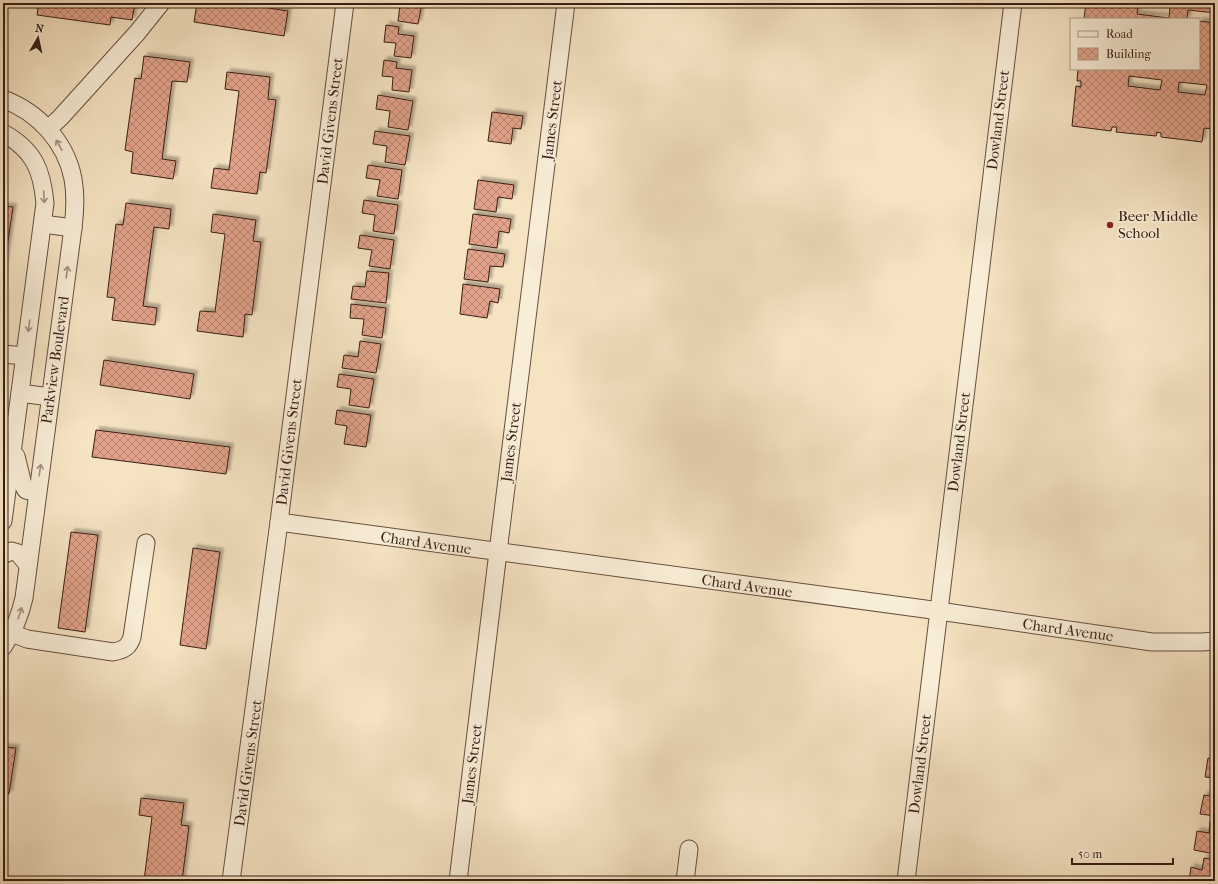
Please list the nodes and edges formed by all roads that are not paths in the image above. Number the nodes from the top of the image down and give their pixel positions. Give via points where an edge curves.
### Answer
1 (161, 3) edge
2 (345, 3) edge
3 (566, 3) edge
4 (1013, 3) edge
5 (3, 99) edge
6 (48, 129) junction
7 (3, 133) edge
8 (43, 224) junction
9 (73, 228) junction
10 (3, 354) edge
11 (25, 356) junction
12 (20, 393) junction
13 (50, 396) junction
14 (13, 444) junction
15 (37, 494) junction
16 (3, 521) edge
17 (279, 522) junction
18 (146, 543) dead end
19 (498, 552) junction
20 (3, 555) edge
21 (28, 565) junction
22 (938, 611) junction
23 (12, 633) junction
24 (1215, 641) edge
25 (3, 648) edge
26 (689, 848) dead end
27 (231, 881) edge
28 (458, 881) edge
29 (685, 881) edge
30 (906, 881) edge

1 - 6 street via 137,33
2 - 17 street, David Givens Street
3 - 19 street, James Street
4 - 22 street, Dowland Street
5 - 6 street, Parkview Boulevard via 28,112
9 -> 6 street, Parkview Boulevard via 75,199 72,173 56,139
7 -> 8 street, Parkview Boulevard via 17,142 38,166 44,184
8 - 9 street
8 -> 11 street, Parkview Boulevard
13 -> 9 street, Parkview Boulevard
10 - 11 street
11 - 12 street, Parkview Boulevard
12 - 13 street
12 - 14 street, Parkview Boulevard
15 -> 13 street, Parkview Boulevard
14 - 15 street via 22,485 26,490
14 - 16 street, Parkview Boulevard
15 - 21 street, Parkview Boulevard
17 - 19 street, Chard Avenue
17 - 27 street, David Givens Street
18 - 23 street via 132,637 129,645 122,650 113,652 27,639
19 - 22 street, Chard Avenue
19 - 28 street, James Street
20 - 21 street via 12,551 18,553
23 -> 21 street, Parkview Boulevard via 21,608
22 - 24 street, Chard Avenue via 1152,642
22 - 30 street, Dowland Street
23 - 25 street, Parkview Boulevard
26 - 29 street

